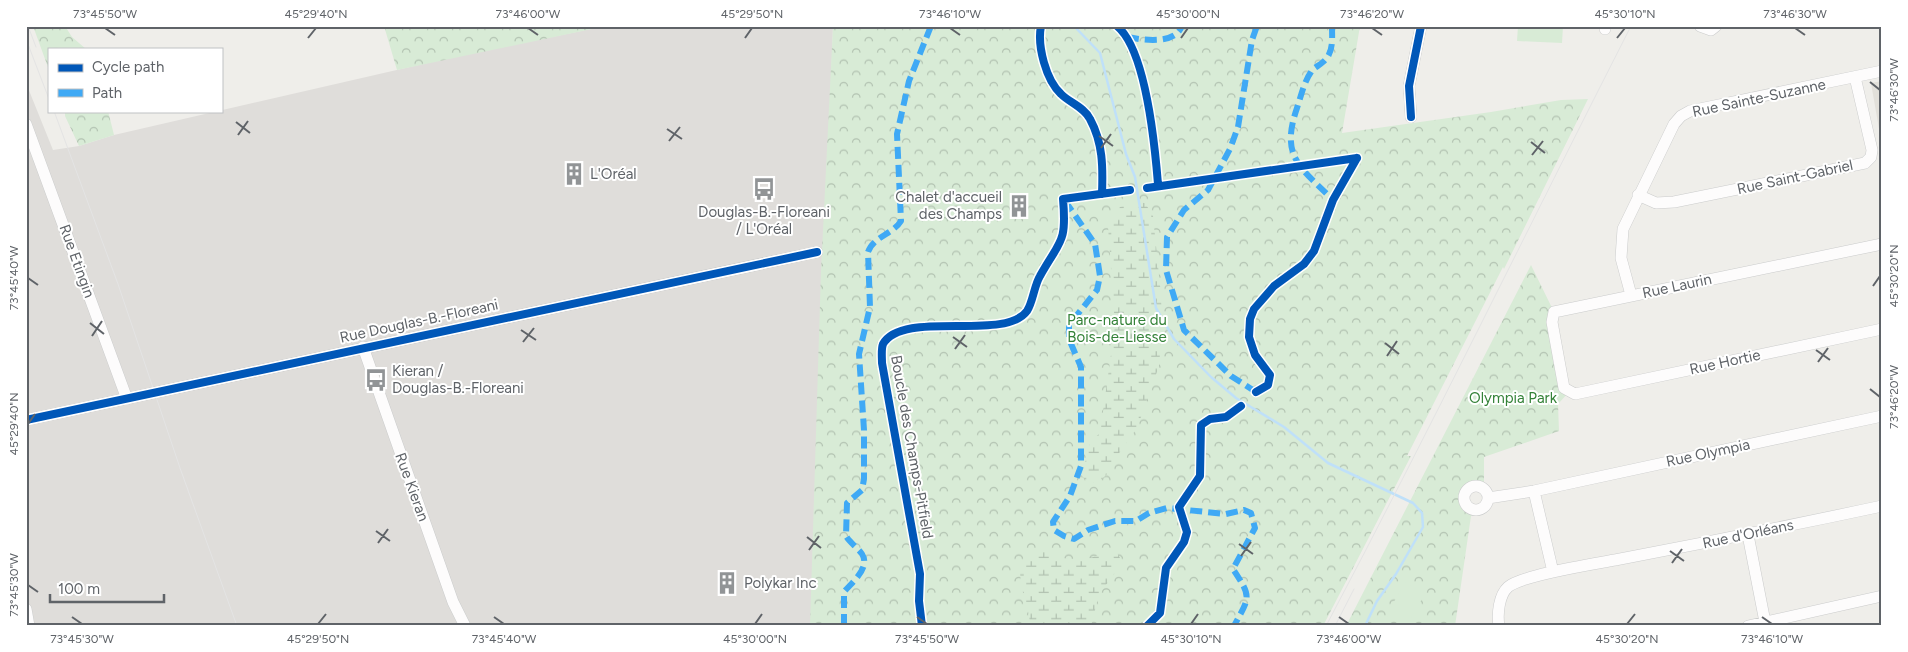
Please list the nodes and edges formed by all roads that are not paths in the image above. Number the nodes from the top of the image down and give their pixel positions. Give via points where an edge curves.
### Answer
1 (1421, 26) edge
2 (1700, 26) edge
3 (1716, 26) edge
4 (1882, 71) edge
5 (1855, 77) junction
6 (1410, 117) dead end
7 (26, 124) edge
8 (1638, 195) junction
9 (1882, 244) edge
10 (817, 252) dead end
11 (1631, 295) junction
12 (1882, 329) edge
13 (363, 346) junction
14 (1568, 392) joint
15 (126, 399) junction
16 (1882, 416) edge
17 (26, 420) edge
18 (1534, 490) junction
19 (1488, 498) dead end
20 (1882, 506) edge
21 (1748, 535) junction
22 (1554, 572) junction
23 (1882, 596) edge
24 (26, 609) edge
25 (1765, 622) junction
26 (29, 626) edge
27 (465, 626) edge
28 (1499, 626) edge
29 (1748, 626) edge

1 - 6 street via 1409,86
2 - 3 street via 1711,30
4 - 5 street, Rue Sainte-Suzanne
5 - 8 street, Rue Sainte-Suzanne via 1690,111 1674,124
5 - 8 street, Rue Saint-Gabriel via 1872,150 1871,157 1864,162 1674,202 1656,203
7 - 15 street, Rue Etingin
8 - 11 street, Rue Sainte-Suzanne via 1623,228 1621,244
9 - 11 street, Rue Laurin
10 - 13 street, Rue Douglas-B.-Floreani
11 - 14 street, Rue Laurin via 1554,312 1552,322 1563,383
12 - 14 street, Rue Hortie via 1576,394
13 - 15 street, Rue Douglas-B.-Floreani
13 - 27 street, Rue Kieran via 452,599
15 - 17 street, Rue Douglas-B.-Floreani
16 - 18 street, Rue Olympia
18 - 19 street, Rue Olympia
18 - 22 street
20 - 21 street, Rue d'Orléans
21 - 22 street, Rue d'Orléans
21 - 25 street
22 - 28 street, Rue d'Orléans via 1508,587 1499,606
23 - 25 street
24 - 26 street
25 - 29 street

